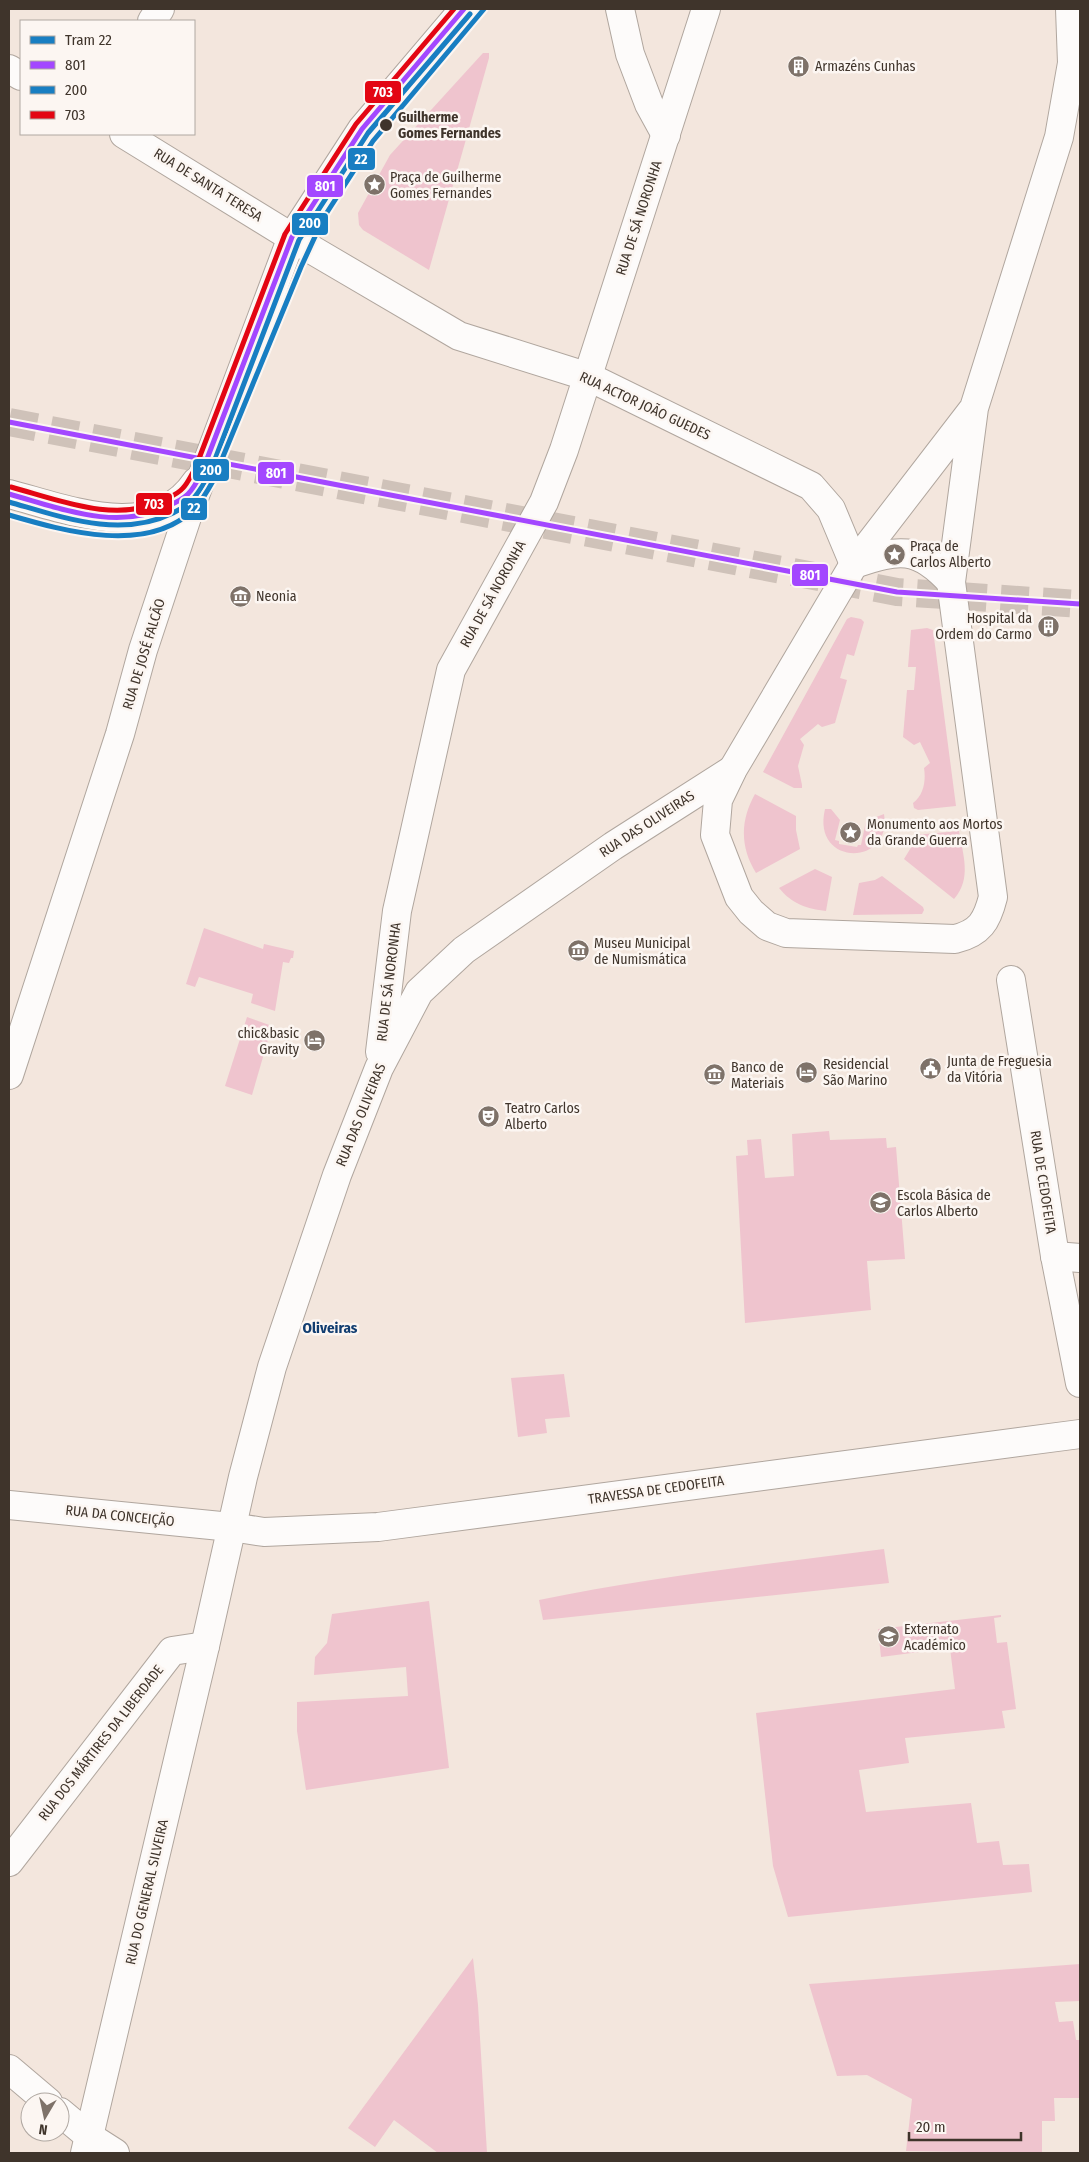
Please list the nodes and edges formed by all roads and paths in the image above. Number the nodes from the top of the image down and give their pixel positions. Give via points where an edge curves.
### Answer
1 (160, 9) edge
2 (464, 9) edge
3 (620, 9) edge
4 (706, 9) edge
5 (1070, 9) edge
6 (153, 20) edge
7 (9, 69) edge
8 (20, 75) edge
9 (126, 135) edge
10 (666, 135) junction
11 (292, 237) junction
12 (589, 377) junction
13 (974, 408) junction
14 (202, 472) junction
15 (9, 494) edge
16 (854, 564) junction
17 (951, 582) junction
18 (733, 769) junction
19 (1011, 980) dead end
20 (378, 1068) junction
21 (9, 1075) edge
22 (1067, 1257) edge
23 (1080, 1383) edge
24 (1080, 1434) edge
25 (9, 1504) edge
26 (231, 1527) junction
27 (205, 1646) junction
28 (9, 1862) edge
29 (9, 2069) edge
30 (36, 2092) edge
31 (70, 2124) edge
32 (88, 2145) edge
33 (115, 2153) edge

1 - 6 street
2 - 11 street, RUA DE JOSÉ FALCÃO via 362,130
3 - 10 street via 630,54 649,104
4 - 10 street, RUA DE SÁ NORONHA
5 - 13 street via 1072,63 1059,137
7 - 8 street
9 - 11 street, RUA DE SANTA TERESA
10 - 12 street, RUA DE SÁ NORONHA
11 - 12 street, RUA ACTOR JOÃO GUEDES via 459,336
11 - 14 street, RUA DE JOSÉ FALCÃO
12 - 16 street, RUA ACTOR JOÃO GUEDES via 811,486 831,509
12 - 20 street, RUA DE SÁ NORONHA via 544,502 450,670 397,911
13 - 16 street
13 - 17 street
14 - 15 street via 187,496 166,509 145,516 91,515
14 - 21 street, RUA DE JOSÉ FALCÃO
16 - 17 street via 898,552 928,560
16 - 18 street
17 - 18 street via 993,897 989,913 975,932 955,939 786,933 767,926 750,912 739,897 714,835 718,800
18 - 20 street, RUA DAS OLIVEIRAS via 612,846 464,950 419,992
19 - 22 street, RUA DE CEDOFEITA
20 - 26 street, RUA DAS OLIVEIRAS via 337,1175 272,1367
22 - 23 street, RUA DE CEDOFEITA
24 - 26 street, TRAVESSA DE CEDOFEITA via 378,1527 264,1532
25 - 26 street, RUA DA CONCEIÇÃO
26 - 27 street, RUA DAS OLIVEIRAS
27 - 28 street, RUA DOS MÁRTIRES DA LIBERDADE via 172,1650
27 - 32 street, RUA DO GENERAL SILVEIRA
29 - 30 street
31 - 32 street
32 - 33 street

